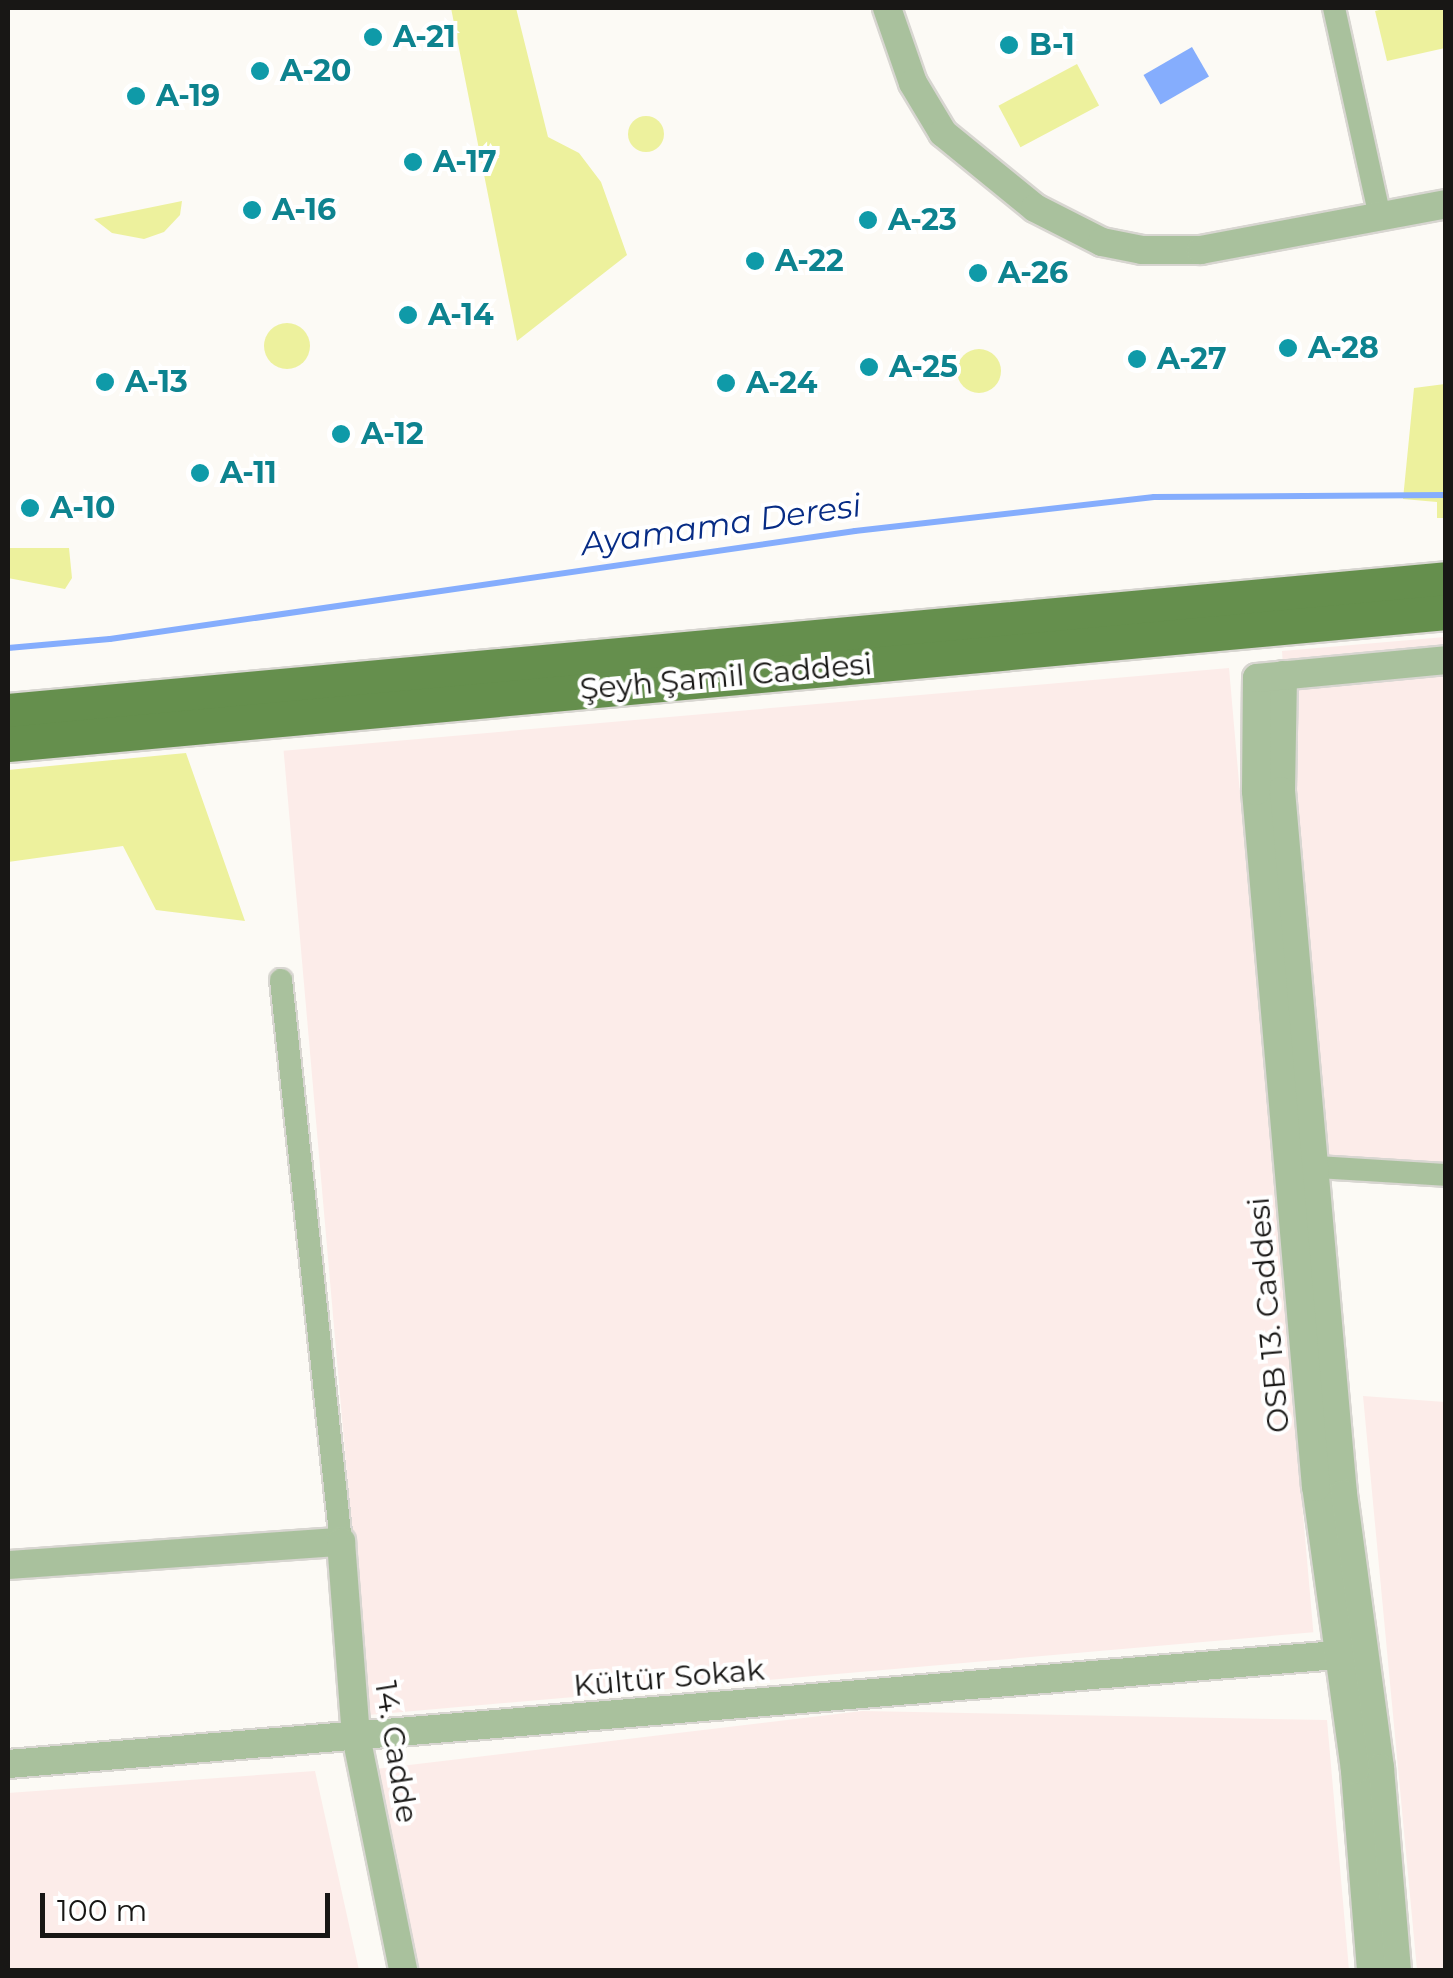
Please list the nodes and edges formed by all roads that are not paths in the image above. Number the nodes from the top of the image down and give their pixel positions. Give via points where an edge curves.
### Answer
1 (887, 8) edge
2 (1334, 8) edge
3 (1446, 204) edge
4 (1380, 217) junction
5 (1446, 580) edge
6 (1446, 612) edge
7 (1446, 660) edge
8 (1283, 676) junction
9 (8, 711) edge
10 (8, 744) edge
11 (281, 980) dead end
12 (1288, 1158) junction
13 (1316, 1167) junction
14 (1446, 1175) edge
15 (341, 1542) junction
16 (8, 1565) edge
17 (1336, 1655) junction
18 (356, 1736) junction
19 (8, 1764) edge
20 (403, 1970) edge
21 (1372, 1970) edge
22 (1397, 1970) edge

1 - 4 street via 913,82 943,134 1035,208 1102,242 1201,250
2 - 4 street
3 - 4 street
5 - 9 main road, Şeyh Şamil Caddesi
6 - 10 main road, Şeyh Şamil Caddesi
7 - 8 street
8 - 12 street, OSB 13. Caddesi via 1257,678 1256,791
8 - 13 street, OSB 13. Caddesi via 1280,792
11 - 15 street
12 - 13 street
12 - 17 street, OSB 13. Caddesi
13 - 14 street
13 - 22 street, OSB 13. Caddesi via 1342,1494 1380,1768
15 - 16 street
15 - 18 street, 14. Cadde
17 - 18 street, Kültür Sokak
17 - 21 street, OSB 13. Caddesi
18 - 19 street, Kültür Sokak
18 - 20 street, 14. Cadde

